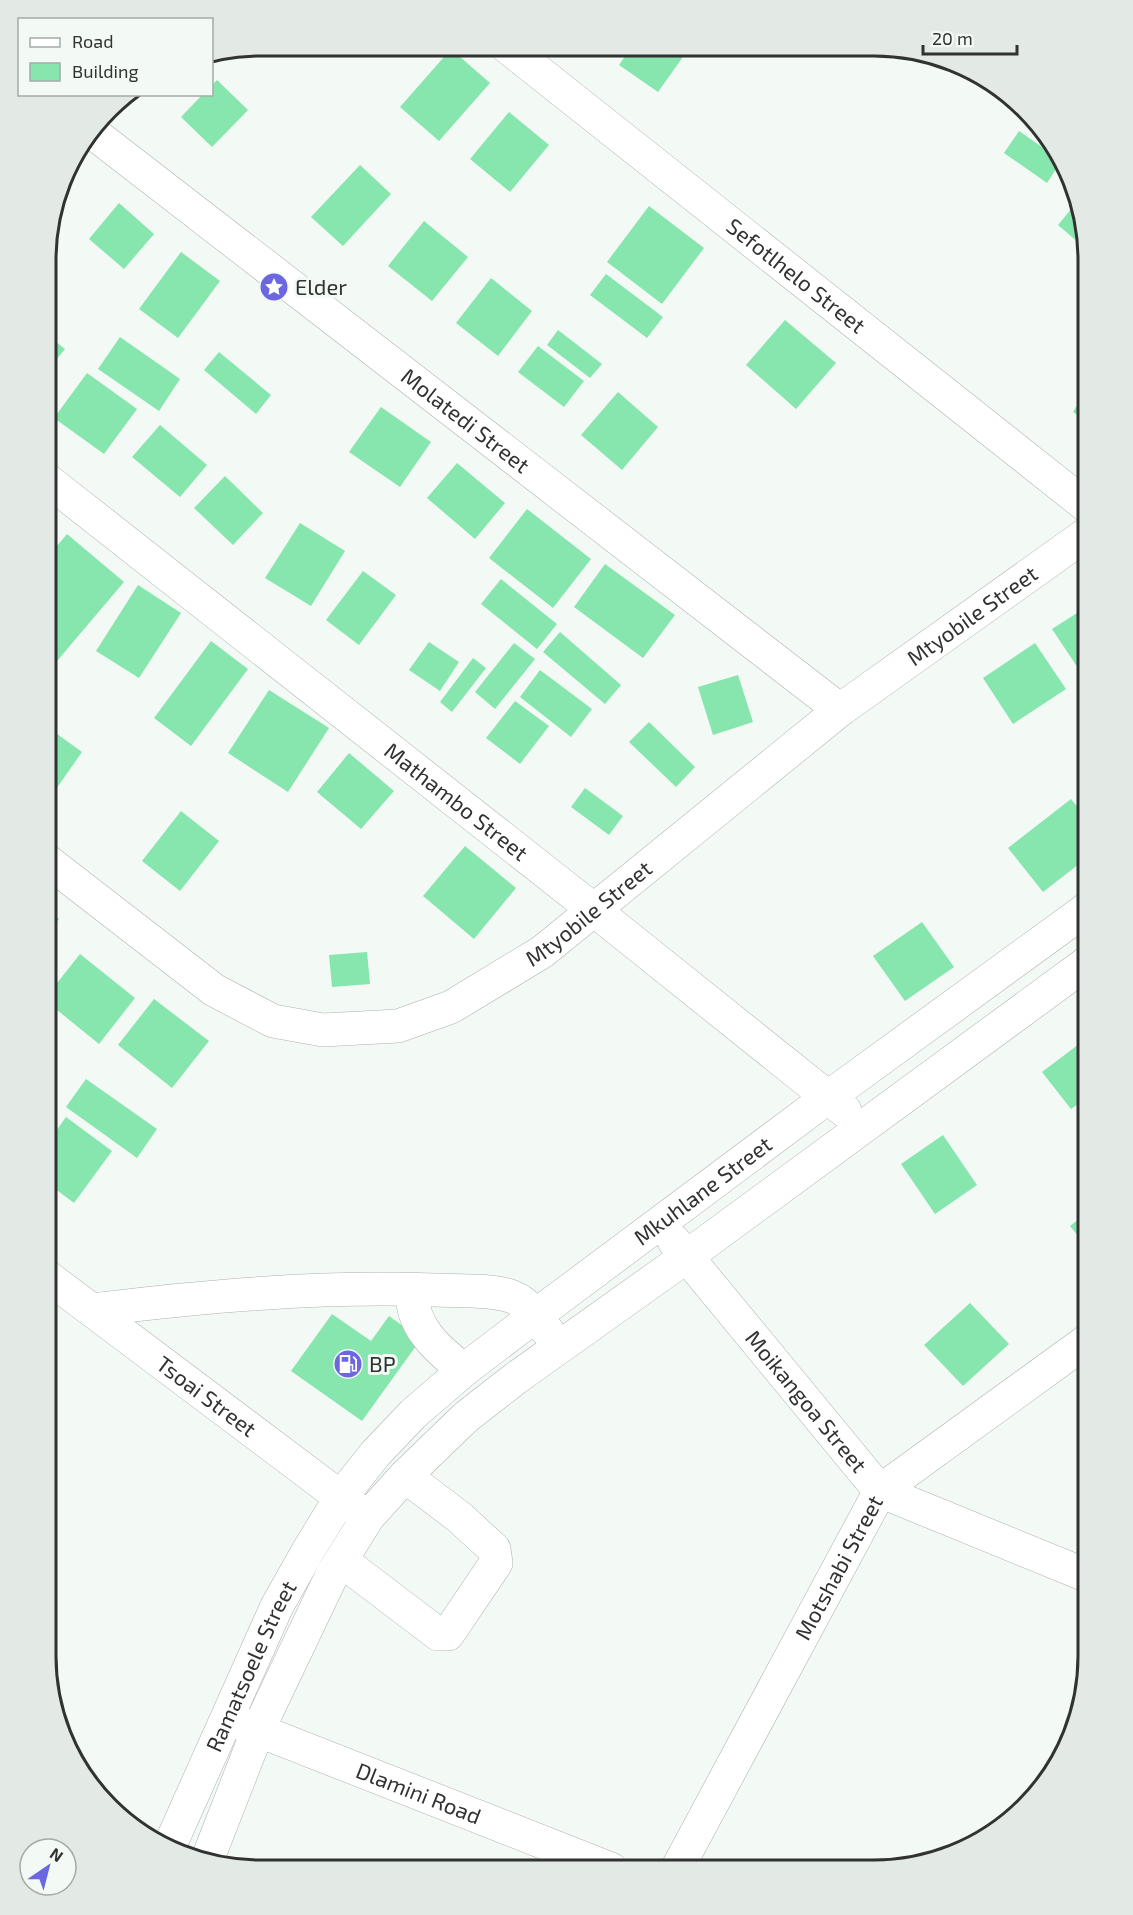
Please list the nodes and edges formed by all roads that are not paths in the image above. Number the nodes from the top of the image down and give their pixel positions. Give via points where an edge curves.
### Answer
1 (519, 56) edge
2 (97, 136) edge
3 (56, 487) edge
4 (1078, 499) edge
5 (1078, 540) edge
6 (840, 710) junction
7 (56, 868) edge
8 (594, 910) junction
9 (1078, 916) edge
10 (1077, 970) edge
11 (827, 1098) junction
12 (865, 1126) junction
13 (660, 1223) junction
14 (686, 1257) junction
15 (56, 1283) edge
16 (413, 1290) junction
17 (92, 1310) junction
18 (535, 1316) junction
19 (561, 1346) junction
20 (1077, 1348) edge
21 (464, 1370) junction
22 (405, 1476) junction
23 (880, 1491) junction
24 (341, 1497) junction
25 (368, 1517) junction
26 (342, 1561) junction
27 (1077, 1572) edge
28 (226, 1718) junction
29 (258, 1730) junction
30 (173, 1839) edge
31 (210, 1854) edge
32 (562, 1860) edge
33 (682, 1860) edge

1 - 4 street, Sefotlhelo Street
2 - 6 street, Molatedi Street
3 - 8 street, Mathambo Street
5 - 6 street, Mtyobile Street
6 - 8 street, Mtyobile Street
7 - 8 street, Mtyobile Street via 214,990 273,1021 323,1030 398,1026 451,1007 542,952
8 - 11 street, Mathambo Street
9 - 11 street, Mkuhlane Street
10 - 12 street, Mkuhlane Street
11 - 12 street, Mathambo Street
11 - 13 street, Mkuhlane Street
12 - 14 street, Mkuhlane Street
13 - 14 street, Moikangoa Street
13 - 18 street, Mkuhlane Street
14 - 19 street, Mkuhlane Street
14 - 23 street, Moikangoa Street
15 - 17 street, Tsoai Street
16 - 17 street via 249,1294
16 - 18 street via 511,1296
16 - 21 street via 412,1305 422,1328
17 - 24 street, Tsoai Street
18 - 19 street
18 - 21 street, Mkuhlane Street
19 - 22 street, Mkuhlane Street via 466,1417
20 - 23 street, Motshabi Street
21 - 24 street, Mkuhlane Street via 413,1414
22 - 25 street, Mkuhlane Street
22 - 26 street via 494,1548 496,1563 448,1634 438,1634
23 - 27 street, Moikangoa Street
23 - 33 street, Motshabi Street
24 - 25 street, Tsoai Street
24 - 28 street, Ramatsoele Street via 277,1606
25 - 26 street, Ramatsoele Street
26 - 29 street, Ramatsoele Street
28 - 29 street, Dlamini Road
28 - 30 street, Ramatsoele Street
29 - 31 street, Ramatsoele Street
29 - 32 street, Dlamini Road

